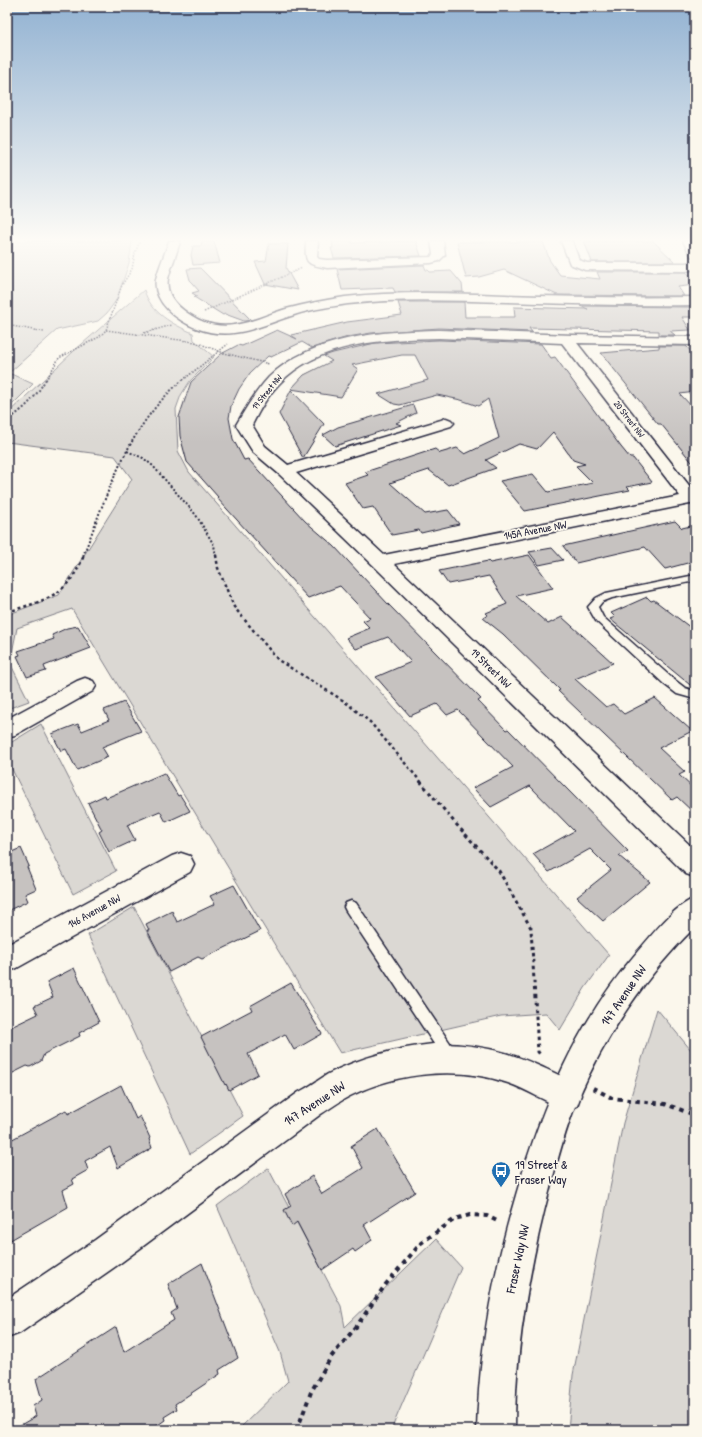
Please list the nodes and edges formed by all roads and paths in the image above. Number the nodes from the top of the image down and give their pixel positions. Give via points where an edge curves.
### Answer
1 (114, 308) edge
2 (175, 308) edge
3 (211, 308) edge
4 (308, 308) edge
5 (188, 318) junction
6 (7, 325) edge
7 (106, 330) junction
8 (44, 332) dead end
9 (144, 334) junction
10 (566, 339) junction
11 (695, 341) edge
12 (218, 350) junction
13 (287, 369) junction
14 (7, 421) edge
15 (446, 423) dead end
16 (127, 451) junction
17 (286, 471) junction
18 (691, 499) joint
19 (380, 561) junction
20 (695, 578) edge
21 (7, 612) edge
22 (85, 686) dead end
23 (695, 695) edge
24 (7, 729) edge
25 (181, 864) dead end
26 (695, 866) edge
27 (351, 907) dead end
28 (695, 910) edge
29 (7, 959) edge
30 (544, 1058) dead end
31 (452, 1059) junction
32 (582, 1092) junction
33 (695, 1115) edge
34 (488, 1216) dead end
35 (7, 1320) edge
36 (297, 1430) edge
37 (302, 1430) edge
38 (496, 1430) edge

1 - 7 path
2 - 5 street
3 - 5 path
4 - 5 street via 225,331
5 - 9 path
6 - 8 path
7 - 9 path
7 - 14 path via 99,337 59,358 34,398
9 - 12 path via 195,342
10 - 11 street
10 - 13 street via 398,336 338,346 312,355
10 - 18 street, 20 Street NW
12 - 13 path
12 - 16 path via 161,398
13 - 17 street, 19 Street NW via 276,378 255,405 244,425 259,449
15 - 17 street
16 - 21 path via 74,576 58,593
16 - 30 path via 153,466 196,515 214,545 218,568 234,607 278,660 344,701 370,722 499,871 531,928 538,1052
17 - 19 street, 19 Street NW
18 - 19 street, 145A Avenue NW
19 - 26 street, 19 Street NW
20 - 23 lane via 609,595 593,607 599,619 668,681 681,691
22 - 24 street
25 - 29 street, 146 Avenue NW
27 - 31 lane
28 - 32 street, 147 Avenue NW via 654,952 626,988 601,1027 574,1075
31 - 32 street, 147 Avenue NW via 490,1063
31 - 35 street, 147 Avenue NW via 399,1063 340,1084
32 - 33 path via 665,1104
32 - 38 street, Fraser Way NW via 548,1141 521,1233 500,1352
34 - 36 path via 470,1215 455,1219 421,1243 386,1284 331,1357 311,1392
36 - 37 path

